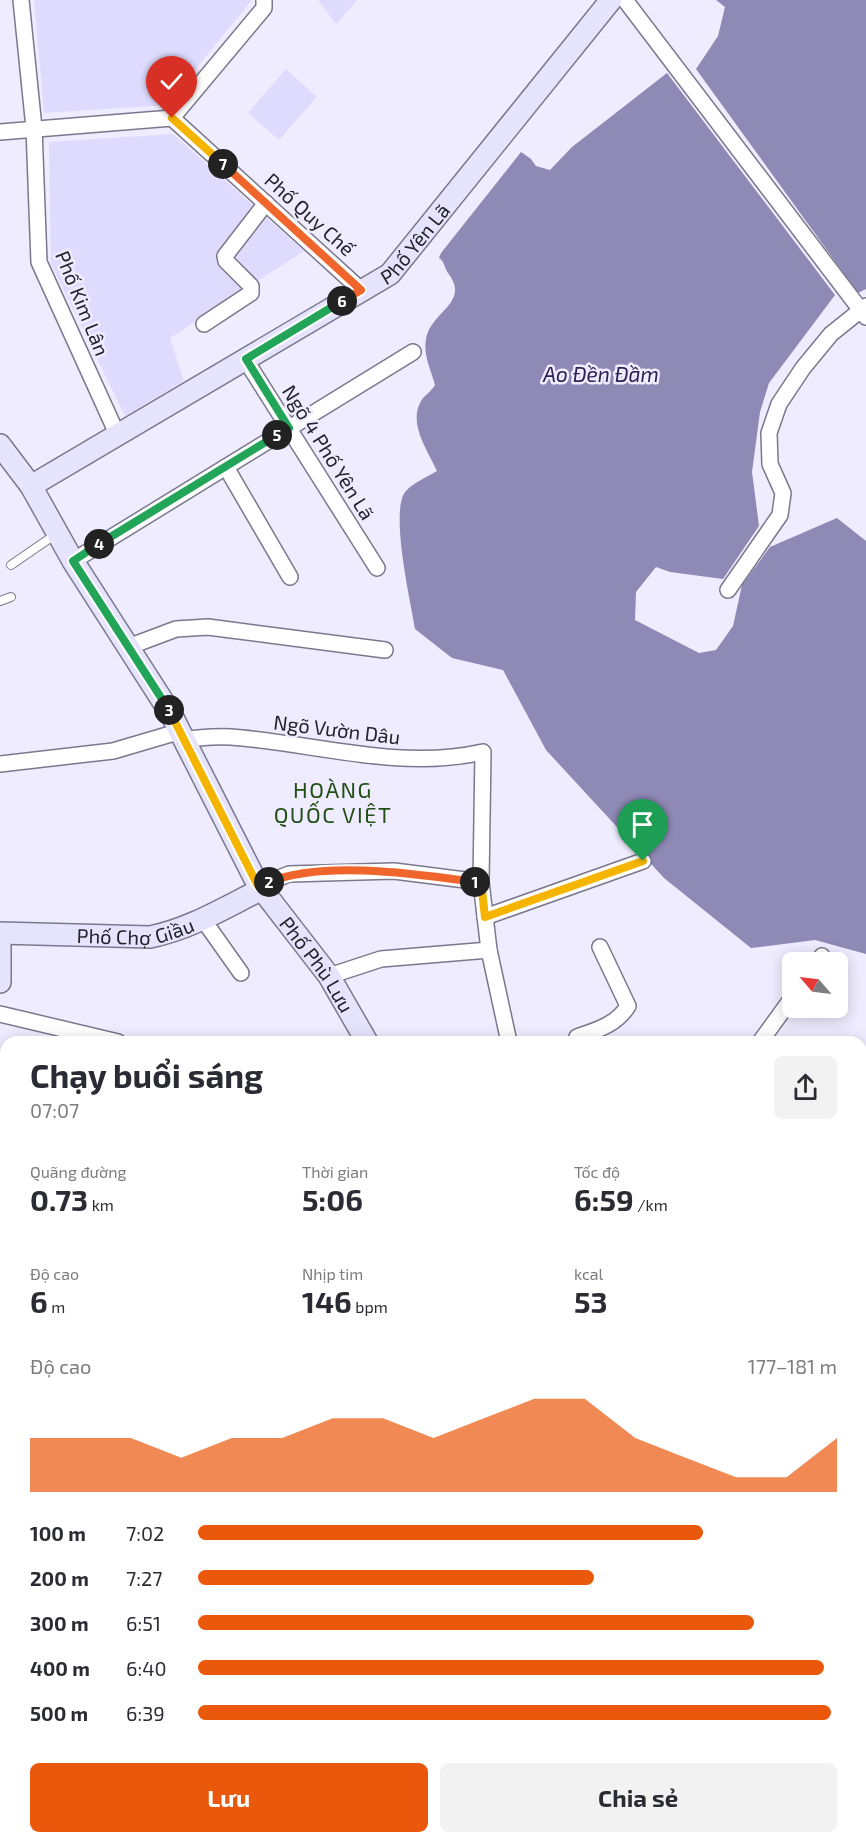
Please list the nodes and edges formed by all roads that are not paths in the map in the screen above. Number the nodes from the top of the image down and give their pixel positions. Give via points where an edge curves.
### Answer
1 (21, 0) edge
2 (264, 0) edge
3 (611, 0) edge
4 (625, 0) edge
5 (172, 118) junction
6 (34, 128) junction
7 (0, 132) edge
8 (266, 203) junction
9 (361, 290) junction
10 (864, 311) edge
11 (204, 324) dead end
12 (413, 352) dead end
13 (246, 359) junction
14 (289, 428) junction
15 (118, 436) junction
16 (0, 445) edge
17 (226, 466) junction
18 (31, 486) junction
19 (57, 533) junction
20 (73, 561) junction
21 (11, 566) dead end
22 (376, 568) dead end
23 (290, 577) dead end
24 (728, 590) dead end
25 (11, 597) dead end
26 (0, 601) edge
27 (128, 646) junction
28 (385, 650) dead end
29 (183, 735) junction
30 (0, 764) edge
31 (643, 861) dead end
32 (481, 882) junction
33 (260, 887) junction
34 (485, 917) junction
35 (202, 918) junction
36 (0, 933) edge
37 (0, 943) edge
38 (600, 947) dead end
39 (489, 950) junction
40 (241, 974) dead end
41 (329, 976) junction
42 (0, 982) edge
43 (782, 1012) edge
44 (0, 1014) edge
45 (93, 1036) edge
46 (364, 1036) edge
47 (508, 1036) edge
48 (580, 1036) edge
49 (764, 1036) edge

1 - 6 street, Phố Kim Lân
2 - 5 street via 264,8
3 - 9 street, Phố Yên Lã via 390,274
4 - 10 street
5 - 6 street
5 - 8 street, Phố Quy Chế
6 - 7 street
6 - 15 street, Phố Kim Lân via 39,262
8 - 9 street, Phố Quy Chế
8 - 11 street via 225,256 251,286 251,292
9 - 13 street, Phố Yên Lã
10 - 24 street via 831,334 802,368 779,404 769,433 770,464 783,493 780,515
12 - 14 street
13 - 14 street, Ngõ 4 Phố Yên Lã
13 - 15 street, Phố Yên Lã
14 - 17 street
14 - 22 street, Ngõ 4 Phố Yên Lã
15 - 18 street, Phố Yên Lã
16 - 18 street, Phố Phù Lưu
17 - 20 street
17 - 23 street
18 - 19 street, Phố Phù Lưu
19 - 20 street, Phố Phù Lưu
19 - 21 lane
20 - 27 street, Phố Phù Lưu
25 - 26 lane
27 - 28 street via 176,629 208,627
27 - 29 street, Phố Phù Lưu
29 - 30 street, Ngõ Vườn Dâu via 113,751
29 - 32 street, Ngõ Vườn Dâu via 230,736 386,758 450,760 483,752
29 - 33 street, Phố Phù Lưu
31 - 34 street
32 - 33 street via 394,871 289,874
32 - 34 street
33 - 35 street, Phố Chợ Giầu
33 - 41 street, Phố Phù Lưu
34 - 39 street
35 - 36 street, Phố Chợ Giầu via 150,937
35 - 40 street
37 - 42 street
38 - 48 street via 628,1006 608,1026
39 - 41 street via 381,959
39 - 47 street
41 - 46 street, Phố Phù Lưu
43 - 49 street
44 - 45 street

